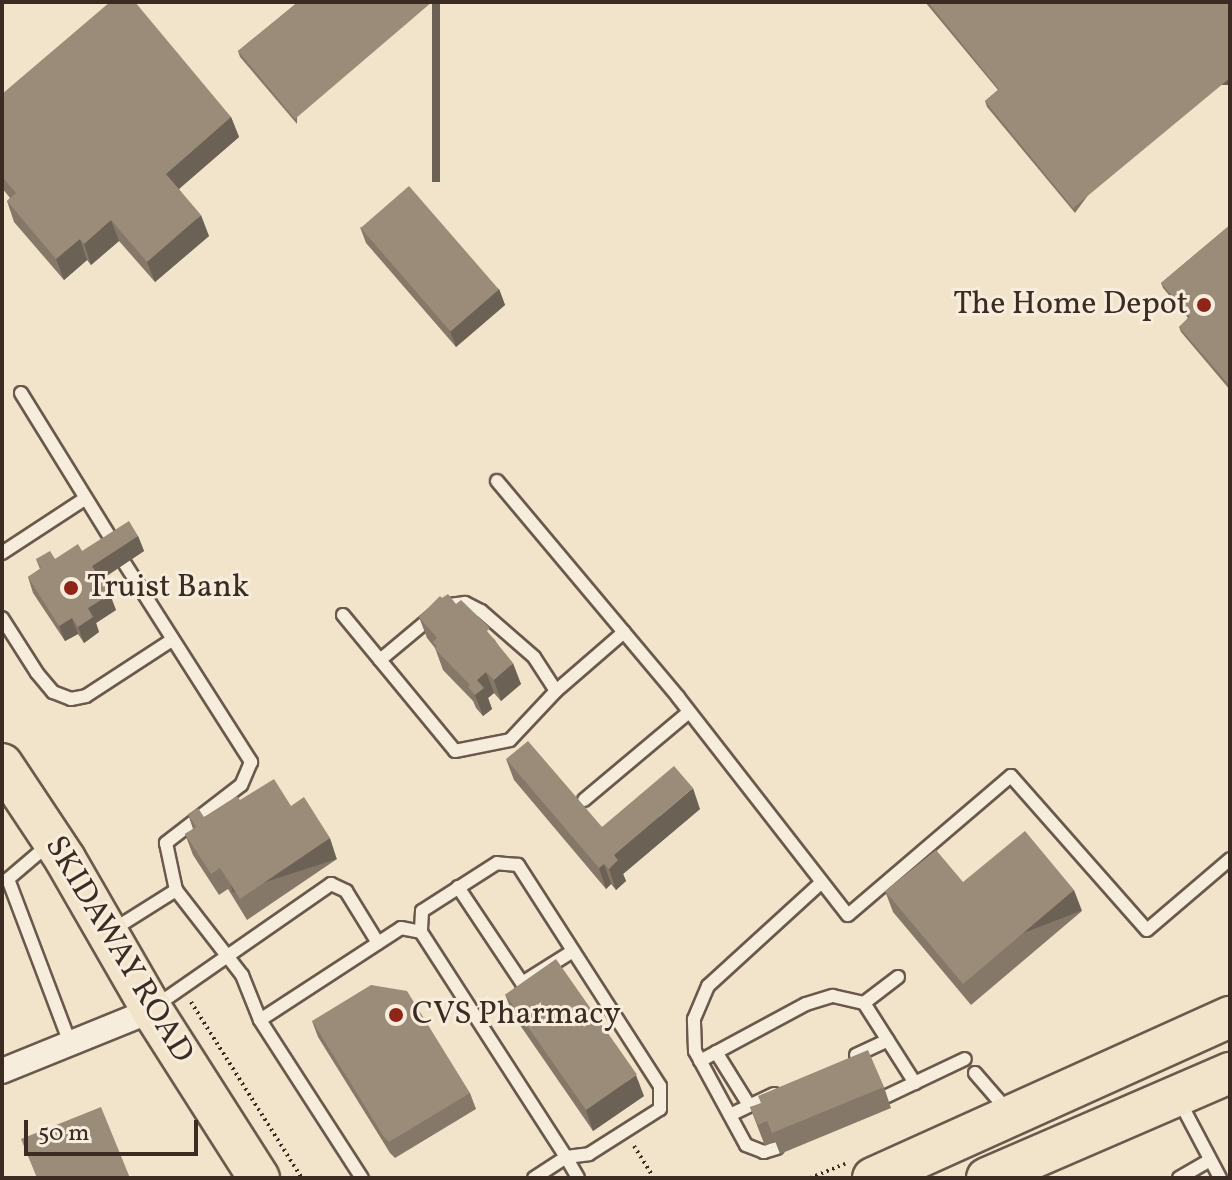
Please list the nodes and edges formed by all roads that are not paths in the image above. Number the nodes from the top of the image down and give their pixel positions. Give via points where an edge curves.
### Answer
1 (21, 393) dead end
2 (497, 481) dead end
3 (83, 500) junction
4 (116, 548) edge
5 (2, 553) edge
6 (125, 564) edge
7 (343, 615) dead end
8 (2, 618) edge
9 (624, 632) junction
10 (172, 640) junction
11 (7, 643) edge
12 (380, 660) junction
13 (556, 691) junction
14 (689, 712) junction
15 (4, 772) edge
16 (584, 800) edge
17 (53, 841) junction
18 (1230, 859) edge
19 (4, 877) edge
20 (822, 882) junction
21 (458, 887) junction
22 (176, 890) junction
23 (421, 932) junction
24 (108, 933) junction
25 (378, 943) junction
26 (573, 951) junction
27 (227, 955) junction
28 (898, 977) dead end
29 (864, 1003) junction
30 (152, 1010) junction
31 (1230, 1017) edge
32 (260, 1020) junction
33 (888, 1040) junction
34 (70, 1043) junction
35 (716, 1052) junction
36 (965, 1059) dead end
37 (846, 1060) edge
38 (700, 1061) junction
39 (2, 1071) edge
40 (975, 1073) dead end
41 (1230, 1073) edge
42 (915, 1083) junction
43 (791, 1086) edge
44 (887, 1096) edge
45 (1177, 1096) junction
46 (749, 1105) junction
47 (730, 1115) junction
48 (1011, 1116) junction
49 (777, 1148) edge
50 (566, 1157) junction
51 (1210, 1160) junction
52 (1009, 1174) edge
53 (259, 1178) edge
54 (362, 1178) edge
55 (534, 1178) edge
56 (578, 1178) edge
57 (873, 1178) edge
58 (1179, 1178) edge
59 (1220, 1178) edge

1 - 3 lane
2 - 9 lane
3 - 4 lane
3 - 5 lane
6 - 10 lane
7 - 12 lane
8 - 11 lane
9 - 13 lane
9 - 14 lane
10 - 11 lane via 86,696 71,699 53,692
10 - 22 lane via 251,762 241,785 166,843
12 - 13 lane via 447,605 465,603 534,657
12 - 13 lane via 455,751 510,740
14 - 16 lane
14 - 20 lane
15 - 17 main road, SKIDAWAY ROAD
17 - 19 lane
17 - 24 main road, SKIDAWAY ROAD
18 - 20 lane via 1147,930 1011,776 848,915
19 - 34 lane
20 - 38 lane via 708,986 694,1019
21 - 23 lane via 422,911
21 - 26 lane via 497,863 518,865
21 - 26 lane via 522,983
22 - 24 lane
22 - 27 lane
23 - 25 lane via 401,928
23 - 50 lane
24 - 30 main road, SKIDAWAY ROAD
25 - 27 lane via 346,891 331,884
25 - 32 lane
26 - 50 lane via 660,1086 660,1109 589,1154
27 - 30 lane
27 - 32 lane via 242,975
28 - 29 lane
29 - 33 lane
29 - 35 lane via 833,996 806,1004
30 - 34 street
30 - 53 main road, SKIDAWAY ROAD
31 - 48 main road
32 - 54 lane
33 - 37 lane
33 - 42 lane
34 - 39 street
35 - 38 lane
35 - 46 lane
36 - 42 lane
38 - 47 lane
40 - 48 lane
41 - 45 main road
42 - 44 lane
43 - 46 lane
45 - 51 lane
45 - 52 main road
46 - 47 lane
47 - 49 lane via 746,1145 764,1152
48 - 57 main road
50 - 55 lane
50 - 56 lane
51 - 58 lane
51 - 59 lane

